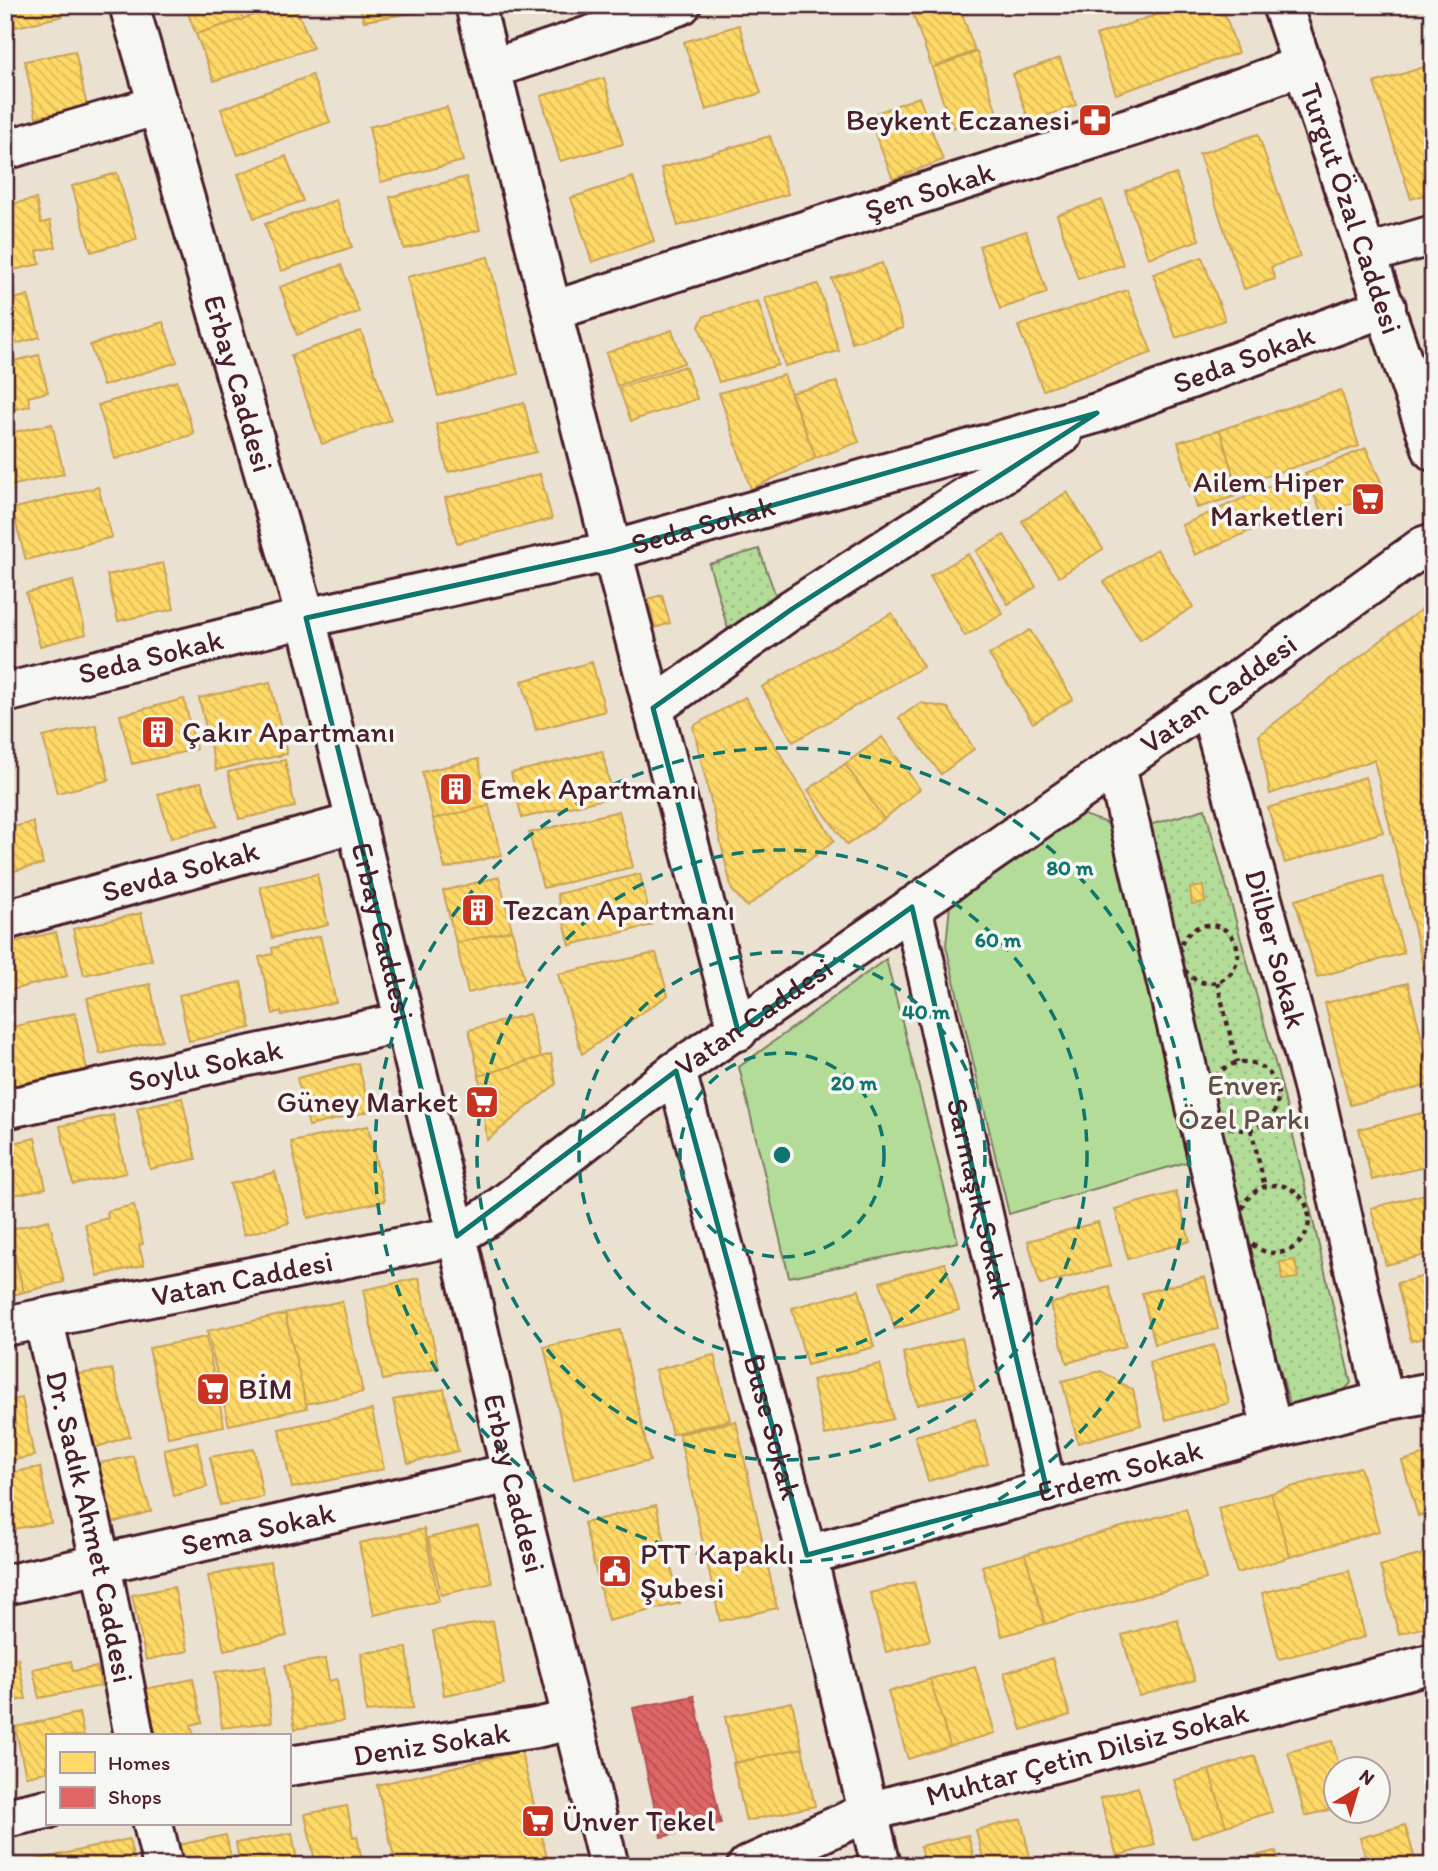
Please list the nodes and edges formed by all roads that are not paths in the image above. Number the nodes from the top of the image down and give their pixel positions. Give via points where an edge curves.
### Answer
1 (130, 5) edge
2 (474, 5) edge
3 (681, 5) edge
4 (1282, 5) edge
5 (1303, 65) junction
6 (491, 69) junction
7 (159, 105) junction
8 (5, 150) edge
9 (1433, 234) edge
10 (1368, 254) junction
11 (1386, 307) junction
12 (552, 312) junction
13 (1097, 412) junction
14 (1433, 452) edge
15 (1433, 543) edge
16 (612, 551) junction
17 (306, 618) junction
18 (7, 684) edge
19 (1208, 702) junction
20 (653, 708) junction
21 (1116, 766) junction
22 (357, 822) junction
23 (912, 907) junction
24 (5, 920) edge
25 (404, 1022) junction
26 (738, 1031) junction
27 (676, 1071) junction
28 (5, 1109) edge
29 (457, 1236) junction
30 (43, 1318) junction
31 (5, 1326) edge
32 (1433, 1392) edge
33 (1384, 1401) junction
34 (1272, 1430) junction
35 (511, 1473) junction
36 (1046, 1491) junction
37 (807, 1555) junction
38 (101, 1564) junction
39 (5, 1585) edge
40 (1433, 1662) edge
41 (571, 1720) junction
42 (134, 1734) edge
43 (290, 1766) edge
44 (46, 1809) edge
45 (868, 1812) junction
46 (5, 1818) edge
47 (153, 1826) edge
48 (163, 1866) edge
49 (609, 1866) edge
50 (747, 1866) edge
51 (881, 1866) edge

1 - 7 street, Erbay Caddesi
2 - 6 street
3 - 6 street
4 - 5 street, Turgut Özal Caddesi
5 - 10 street, Turgut Özal Caddesi
5 - 12 street, Şen Sokak via 1150,121
6 - 12 street
7 - 8 street
7 - 17 street, Erbay Caddesi
9 - 10 street
10 - 11 street, Turgut Özal Caddesi
11 - 13 street, Seda Sokak
11 - 14 street, Turgut Özal Caddesi
12 - 16 street
13 - 16 street, Seda Sokak
13 - 20 street via 792,609
15 - 19 street, Vatan Caddesi
16 - 17 street, Seda Sokak
16 - 20 street
17 - 18 street, Seda Sokak
17 - 22 street, Erbay Caddesi
19 - 21 street, Vatan Caddesi
19 - 33 street, Dilber Sokak via 1312,1082
20 - 26 street
21 - 23 street, Vatan Caddesi
21 - 34 street
22 - 24 street, Sevda Sokak
22 - 25 street, Erbay Caddesi
23 - 26 street, Vatan Caddesi
23 - 36 street, Sarmaşık Sokak
25 - 28 street, Soylu Sokak
25 - 29 street, Erbay Caddesi
26 - 27 street, Vatan Caddesi
27 - 29 street, Vatan Caddesi
27 - 37 street, Buse Sokak
29 - 30 street, Vatan Caddesi
29 - 35 street, Erbay Caddesi
30 - 31 street, Vatan Caddesi
30 - 38 street, Dr. Sadık Ahmet Caddesi
32 - 33 street, Erdem Sokak
33 - 34 street, Erdem Sokak
34 - 36 street, Erdem Sokak
35 - 38 street, Sema Sokak
35 - 41 street, Erbay Caddesi
36 - 37 street, Erdem Sokak
37 - 45 street, Buse Sokak
38 - 39 street, Sema Sokak
38 - 42 street, Dr. Sadık Ahmet Caddesi
40 - 45 street, Muhtar Çetin Dilsiz Sokak
41 - 43 street, Deniz Sokak
41 - 49 street, Erbay Caddesi
44 - 46 street
45 - 50 street, Muhtar Çetin Dilsiz Sokak
45 - 51 street, Buse Sokak
47 - 48 street

